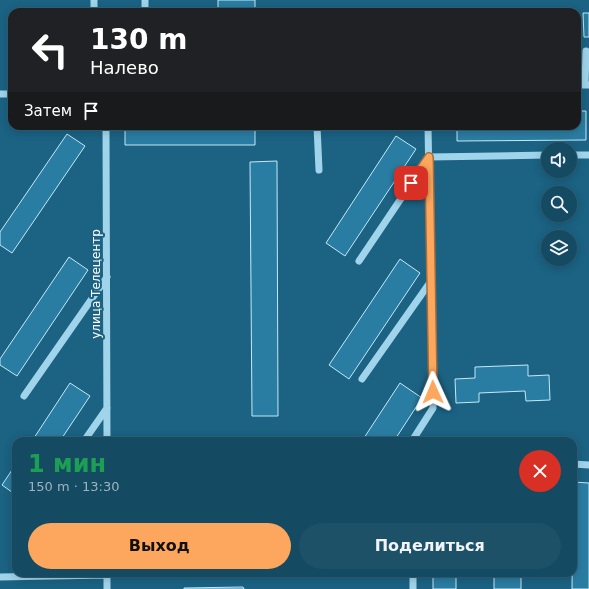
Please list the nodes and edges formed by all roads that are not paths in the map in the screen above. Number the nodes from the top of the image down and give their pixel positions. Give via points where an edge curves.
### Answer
1 (586, 51) dead end
2 (587, 85) edge
3 (106, 130) edge
4 (317, 130) edge
5 (428, 130) edge
6 (541, 155) edge
7 (577, 155) edge
8 (589, 155) edge
9 (429, 157) junction
10 (318, 170) dead end
11 (359, 261) dead end
12 (106, 277) junction
13 (431, 281) junction
14 (362, 379) dead end
15 (24, 396) dead end
16 (107, 408) junction
17 (87, 437) edge
18 (107, 437) edge
19 (415, 437) edge
20 (577, 464) edge
21 (589, 465) edge
22 (0, 577) edge
23 (12, 577) edge
24 (107, 577) edge
25 (413, 577) edge
26 (107, 589) edge
27 (413, 589) edge

1 - 2 street
3 - 12 street, улица Телецентр
4 - 10 street
5 - 9 street
6 - 9 street
7 - 8 street
9 - 11 street
9 - 13 street
12 - 15 street
12 - 16 street, улица Телецентр
13 - 14 street
13 - 19 street via 433,408
16 - 17 street
16 - 18 street, улица Телецентр
20 - 21 street
22 - 23 street
24 - 26 street
25 - 27 street

